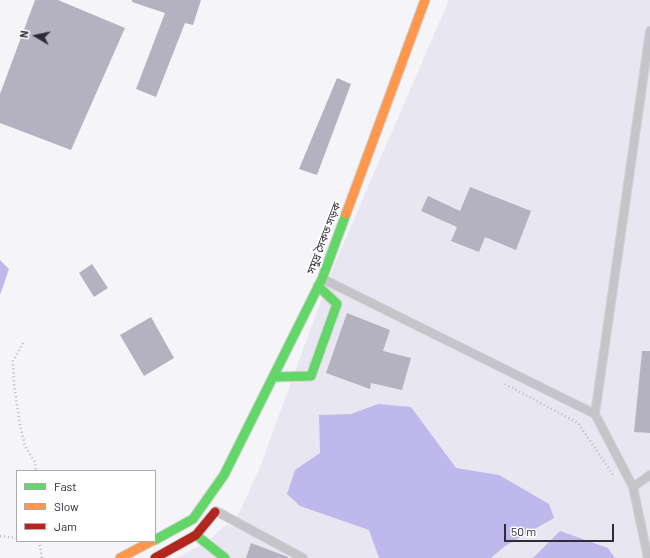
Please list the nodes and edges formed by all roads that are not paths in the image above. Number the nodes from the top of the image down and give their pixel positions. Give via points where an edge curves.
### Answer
1 (425, 0) edge
2 (650, 31) edge
3 (320, 282) junction
4 (273, 377) junction
5 (594, 414) junction
6 (224, 475) junction
7 (650, 475) edge
8 (633, 487) junction
9 (218, 504) junction
10 (196, 535) junction
11 (156, 539) edge
12 (150, 542) edge
13 (120, 558) edge
14 (155, 558) edge
15 (225, 558) edge
16 (303, 558) edge
17 (648, 558) edge

1 - 3 main road, সমুদ্র সৈকত সড়ক
2 - 5 lane
3 - 4 main road, সমুদ্র সৈকত সড়ক
3 - 4 main road via 336,304 311,376
3 - 5 lane
4 - 6 main road, সমুদ্র সৈকত সড়ক
5 - 8 lane
6 - 9 main road, সমুদ্র সৈকত সড়ক
6 - 11 main road, সমুদ্র সৈকত সড়ক via 193,519
7 - 8 lane
8 - 17 lane
9 - 10 main road, সমুদ্র সৈকত সড়ক
9 - 16 lane
10 - 14 main road, সমুদ্র সৈকত সড়ক
10 - 15 main road
12 - 13 main road, সমুদ্র সৈকত সড়ক

